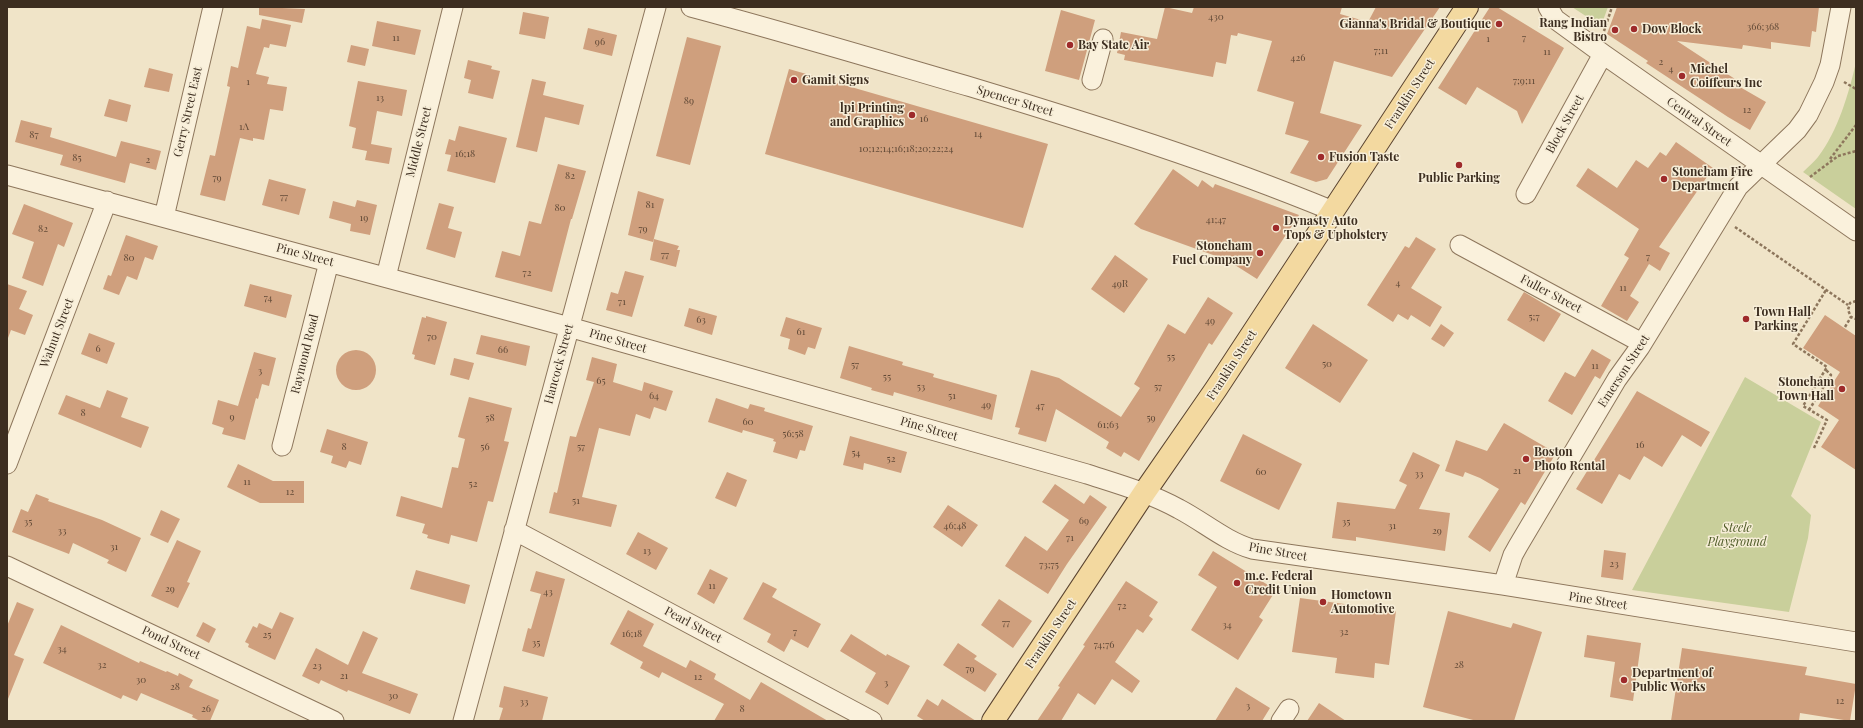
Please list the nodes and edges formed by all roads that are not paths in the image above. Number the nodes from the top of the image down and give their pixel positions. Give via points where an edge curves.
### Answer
1 (213, 7) edge
2 (453, 7) edge
3 (656, 7) edge
4 (691, 7) edge
5 (1467, 7) edge
6 (1548, 7) edge
7 (1841, 7) edge
8 (1103, 39) dead end
9 (1603, 54) junction
10 (1092, 80) dead end
11 (1761, 166) junction
12 (7, 175) edge
13 (1526, 194) dead end
14 (108, 202) junction
15 (1333, 211) junction
16 (164, 217) junction
17 (1856, 231) edge
18 (1460, 245) dead end
19 (329, 262) junction
20 (386, 277) junction
21 (569, 327) junction
22 (1642, 343) junction
23 (282, 446) dead end
24 (7, 464) edge
25 (1144, 494) junction
26 (514, 530) junction
27 (7, 566) edge
28 (1503, 586) junction
29 (1856, 642) edge
30 (334, 721) edge
31 (463, 721) edge
32 (872, 721) edge
33 (993, 721) edge

1 - 16 street, Gerry Street East
2 - 20 street, Middle Street
3 - 21 street, Hancock Street
4 - 15 street, Spencer Street via 781,31 1113,131 1237,173
5 - 15 main road, Franklin Street
6 - 9 street, Central Street via 1555,19
7 - 11 street, Emerson Street via 1830,65 1816,99 1797,130
8 - 10 street
9 - 11 street, Central Street
9 - 13 street, Block Street
11 - 17 street, Central Street
11 - 22 street, Emerson Street via 1738,187
12 - 14 street, Pine Street
14 - 16 street, Pine Street
14 - 24 street, Walnut Street
15 - 25 main road, Franklin Street
16 - 19 street, Pine Street
18 - 22 street, Fuller Street
19 - 20 street, Pine Street
19 - 23 street, Raymond Road
20 - 21 street, Pine Street
21 - 25 street, Pine Street via 1087,474
21 - 26 street, Hancock Street
22 - 28 street, Emerson Street via 1617,379 1518,546
25 - 28 street, Pine Street via 1179,509 1232,542 1252,549
25 - 33 main road, Franklin Street
26 - 31 street, Hancock Street
26 - 32 street, Pearl Street
27 - 30 street, Pond Street
28 - 29 street, Pine Street

